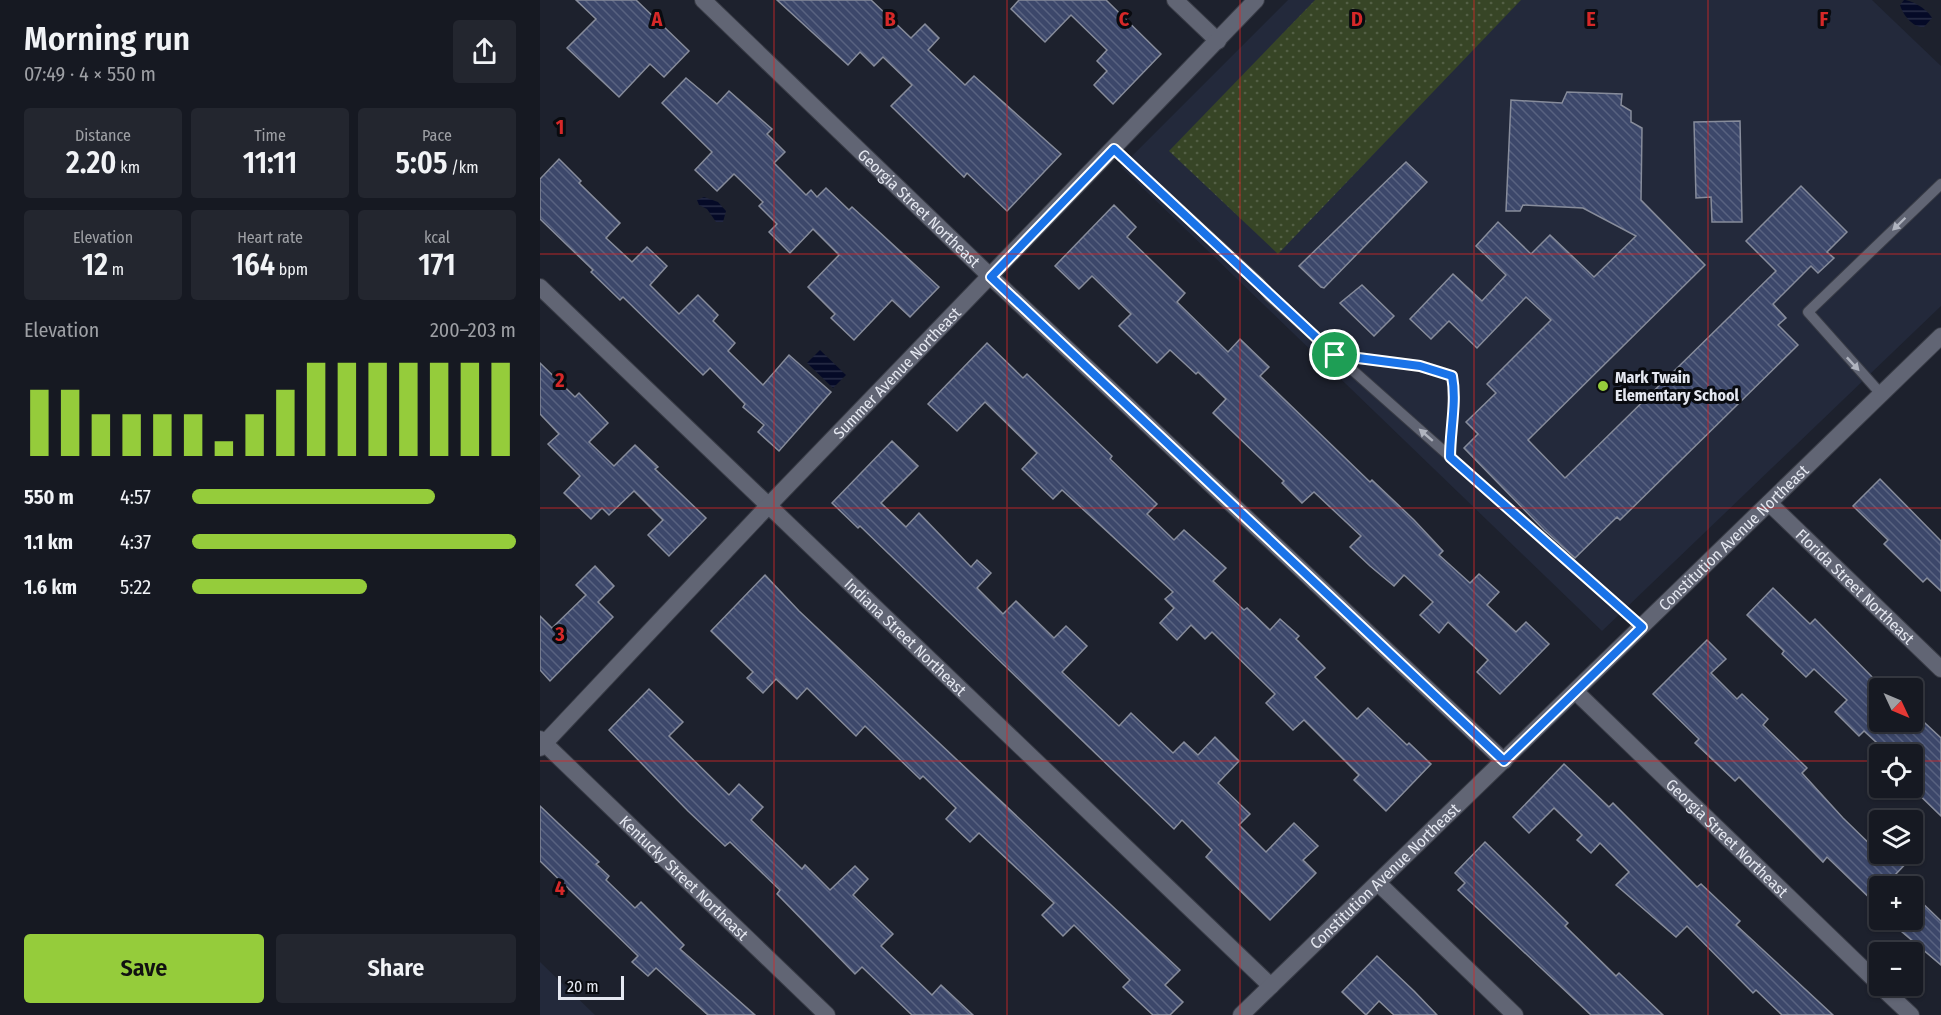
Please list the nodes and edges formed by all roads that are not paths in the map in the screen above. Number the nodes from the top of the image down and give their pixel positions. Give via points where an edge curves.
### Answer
1 (703, 0) edge
2 (1175, 0) edge
3 (1256, 0) edge
4 (1218, 41) junction
5 (1114, 149) junction
6 (1941, 184) edge
7 (991, 277) junction
8 (540, 287) edge
9 (1941, 336) edge
10 (1335, 355) junction
11 (1881, 394) junction
12 (1450, 457) junction
13 (1769, 503) junction
14 (768, 506) junction
15 (1642, 627) junction
16 (1941, 669) edge
17 (1576, 692) junction
18 (542, 744) edge
19 (1504, 761) junction
20 (1378, 883) junction
21 (1869, 974) edge
22 (1271, 986) junction
23 (1891, 996) edge
24 (826, 1015) edge
25 (1240, 1015) edge
26 (1515, 1015) edge
27 (1911, 1015) edge

1 - 7 street, Georgia Street Northeast
2 - 4 street
3 - 4 street, Summer Avenue Northeast
4 - 5 street, Summer Avenue Northeast
5 - 7 street, Summer Avenue Northeast
5 - 10 lane
6 -> 11 lane via 1808,312
7 - 14 street, Summer Avenue Northeast
7 - 19 street, Georgia Street Northeast
8 - 14 street, Indiana Street Northeast
9 - 11 street, Constitution Avenue Northeast
12 -> 10 lane
10 - 12 lane via 1420,366 1452,376 1455,393
11 - 13 street, Constitution Avenue Northeast
12 - 15 lane
13 - 15 street, Constitution Avenue Northeast
13 - 16 street, Florida Street Northeast
14 - 18 street, Summer Avenue Northeast
14 - 22 street, Indiana Street Northeast
15 - 17 street, Constitution Avenue Northeast
17 - 19 street, Constitution Avenue Northeast
17 - 21 street, Georgia Street Northeast
18 - 24 street, Kentucky Street Northeast
19 - 20 street, Constitution Avenue Northeast
20 - 22 street, Constitution Avenue Northeast
20 - 26 street
22 - 25 street, Constitution Avenue Northeast
23 - 27 street, Georgia Street Northeast

